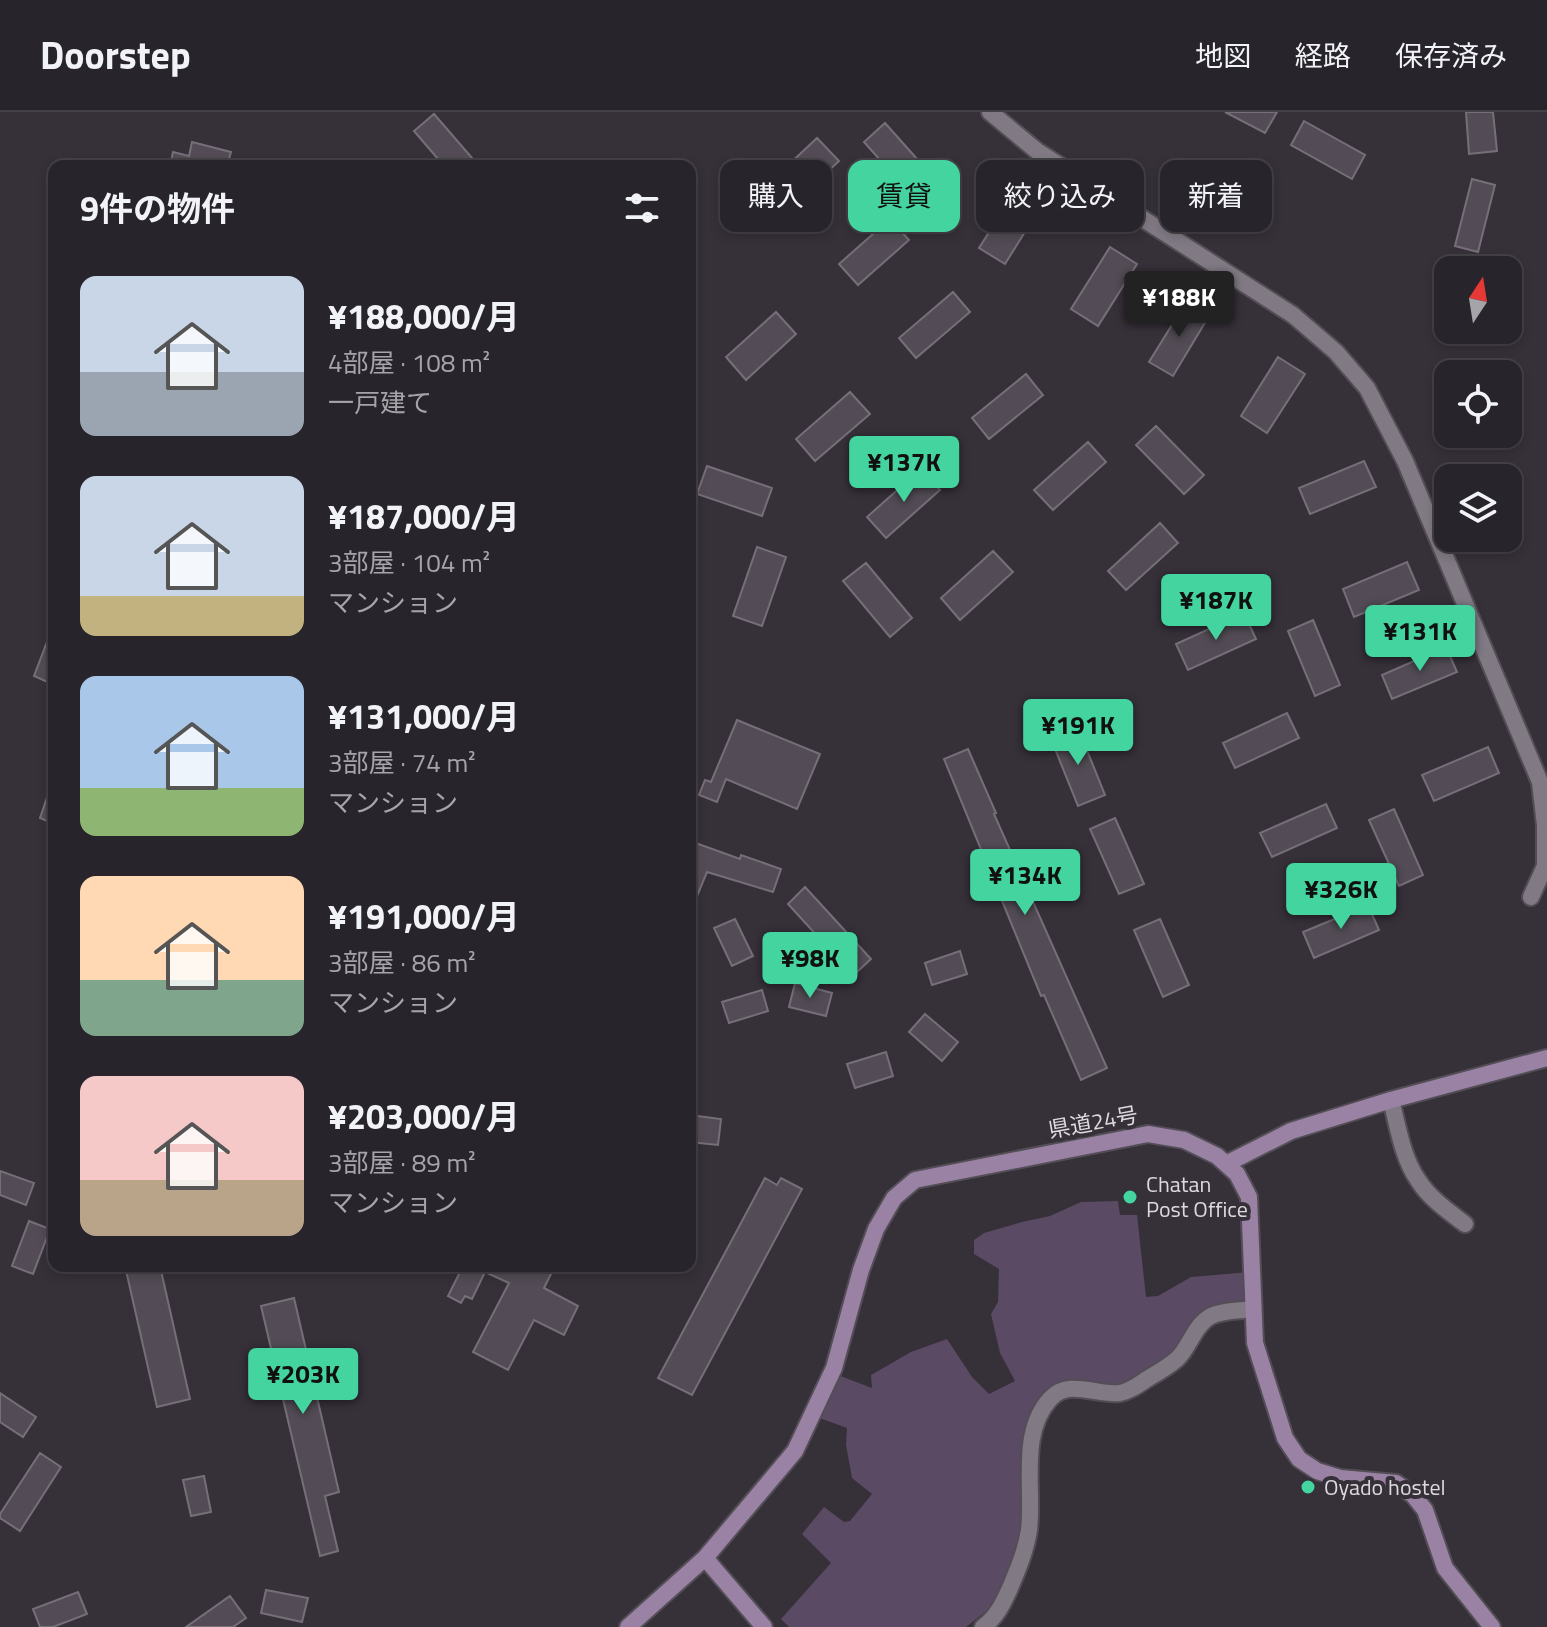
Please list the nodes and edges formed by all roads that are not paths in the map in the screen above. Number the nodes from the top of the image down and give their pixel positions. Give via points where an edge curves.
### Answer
1 (990, 112) edge
2 (1531, 897) dead end
3 (1547, 1058) edge
4 (1391, 1100) junction
5 (1226, 1164) junction
6 (1465, 1224) dead end
7 (1253, 1309) junction
8 (705, 1558) junction
9 (628, 1627) edge
10 (764, 1627) edge
11 (983, 1627) edge
12 (1492, 1627) edge

1 - 2 street via 1037,151 1293,315 1367,388 1411,473 1540,782 1545,866
3 - 4 main road
4 - 5 main road via 1291,1131
4 - 6 street via 1417,1179
5 - 7 main road, 県道24号 via 1249,1197
5 - 8 main road, 県道24号 via 1184,1140 1148,1134 915,1180 894,1198 876,1229 834,1368 795,1451
7 - 11 street via 1212,1316 1179,1357 1131,1390 1102,1393 1078,1388 1050,1398 1033,1441 1025,1550 1000,1610
7 - 12 main road, 県道24号 via 1255,1343 1285,1438 1299,1459 1340,1478 1396,1483 1413,1495 1425,1510 1445,1568
8 - 9 main road, 県道24号
8 - 10 main road

